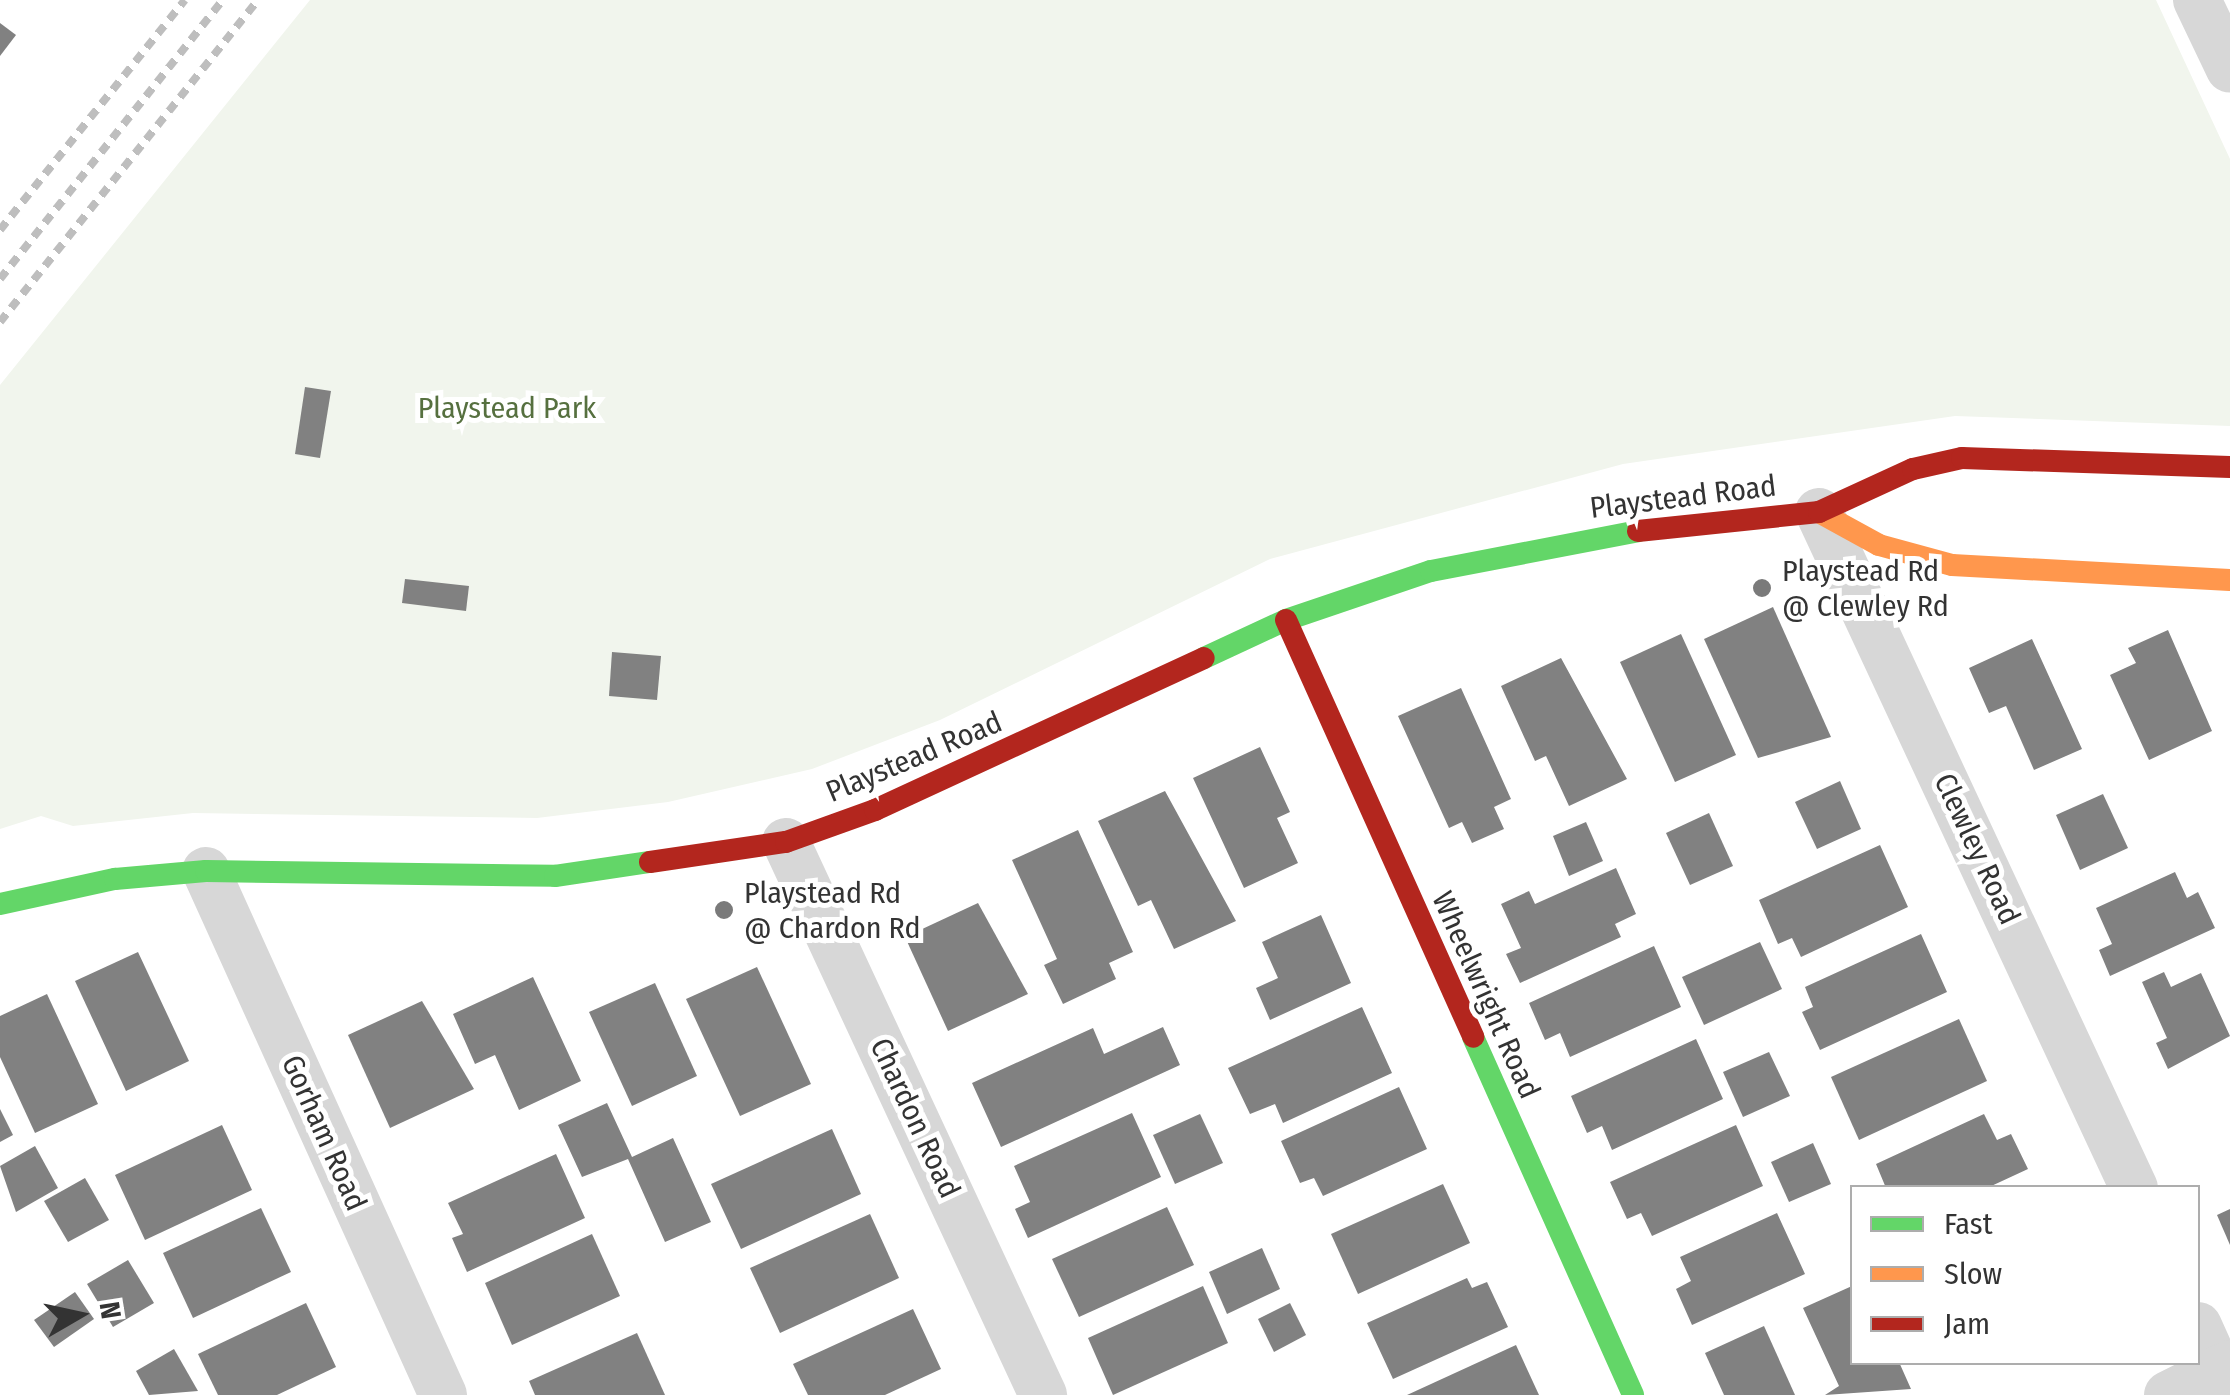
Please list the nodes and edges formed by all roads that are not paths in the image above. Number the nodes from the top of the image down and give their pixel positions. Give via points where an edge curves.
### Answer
1 (2198, 0) edge
2 (2230, 69) edge
3 (2230, 467) edge
4 (1818, 512) junction
5 (2230, 580) edge
6 (1286, 620) junction
7 (786, 842) junction
8 (206, 872) junction
9 (0, 904) edge
10 (2133, 1185) edge
11 (2200, 1330) edge
12 (2226, 1376) edge
13 (443, 1395) edge
14 (1043, 1395) edge
15 (1633, 1395) edge
16 (2168, 1395) edge

1 - 2 street
3 - 4 main road, Playstead Road via 1962,458 1913,469
4 - 5 main road, Playstead Road via 1879,545 1952,565
4 - 6 main road, Playstead Road via 1577,540 1431,571
4 - 10 street, Clewley Road
6 - 7 main road, Playstead Road via 893,802
6 - 15 main road, Wheelwright Road
7 - 8 main road, Playstead Road via 556,876
7 - 14 street, Chardon Road
8 - 9 main road, Playstead Road via 115,879
8 - 13 street, Gorham Road
11 - 12 street
12 - 16 street

